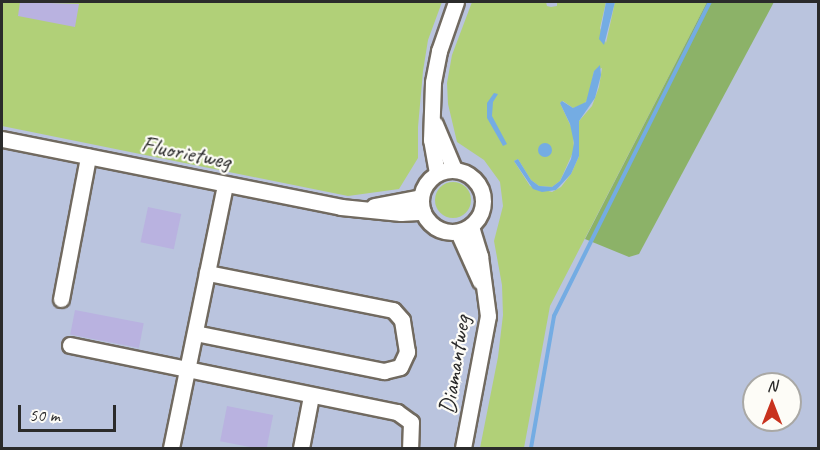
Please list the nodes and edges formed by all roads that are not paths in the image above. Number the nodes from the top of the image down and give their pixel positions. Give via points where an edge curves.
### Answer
1 (456, 2) edge
2 (432, 116) junction
3 (2, 139) edge
4 (87, 157) junction
5 (454, 169) junction
6 (437, 173) junction
7 (225, 184) junction
8 (422, 205) junction
9 (464, 229) junction
10 (207, 273) junction
11 (61, 299) dead end
12 (195, 333) junction
13 (70, 345) dead end
14 (187, 370) junction
15 (311, 396) junction
16 (171, 448) edge
17 (301, 448) edge
18 (410, 448) edge
19 (463, 448) edge

1 - 2 street via 435,67
2 - 5 street
2 - 6 street via 430,140
3 - 4 street, Fluorietweg
4 - 7 street, Fluorietweg
4 - 11 street
5 - 6 street
5 - 9 street via 472,176 482,192 482,211
6 - 8 street via 424,186
7 - 8 street, Fluorietweg via 362,209
7 - 10 street
8 - 9 street via 437,228
9 - 19 street, Diamantweg via 484,288 488,316
10 - 12 street
10 - 12 street via 393,310 402,320 407,352 400,367 384,370
12 - 14 street
13 - 14 street
14 - 15 street
14 - 16 street
15 - 17 street
15 - 18 street via 397,412 411,422

